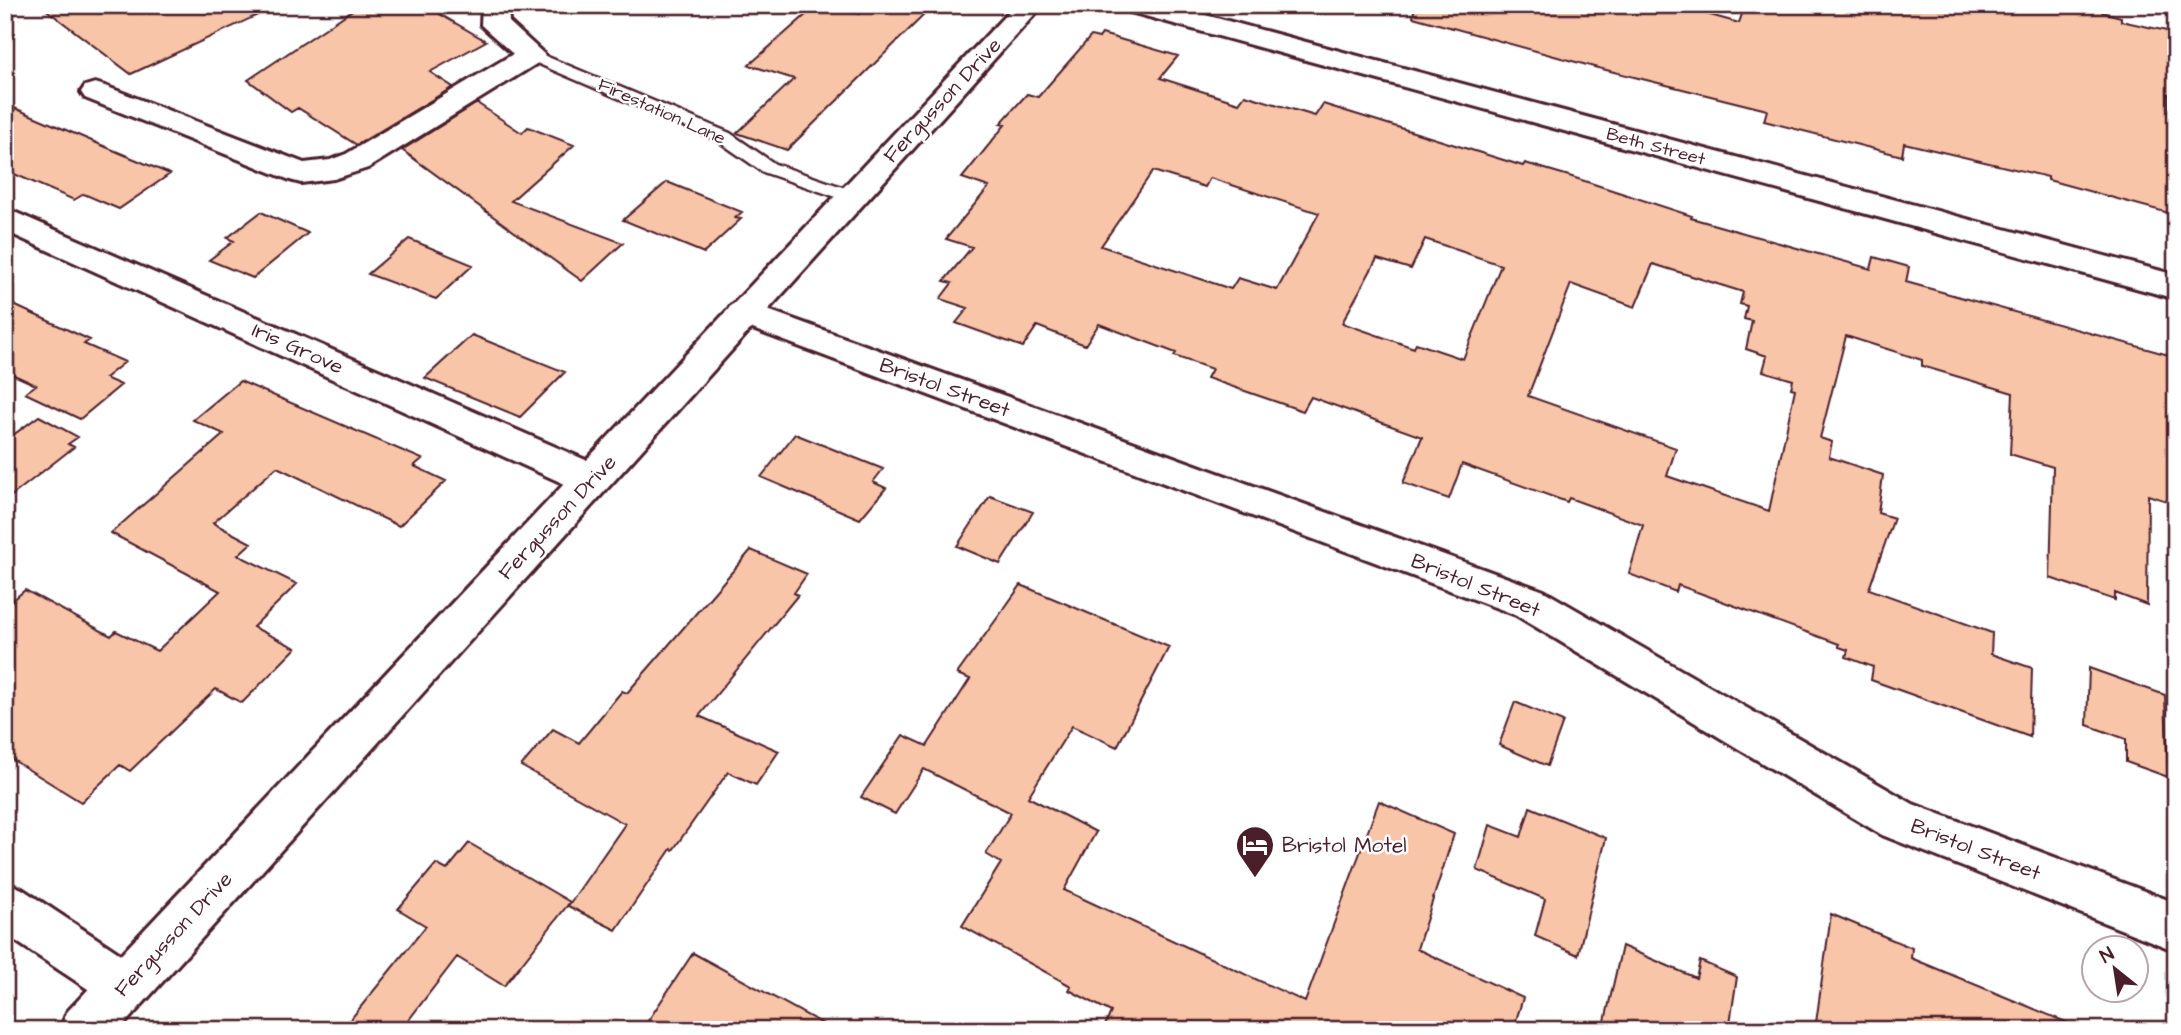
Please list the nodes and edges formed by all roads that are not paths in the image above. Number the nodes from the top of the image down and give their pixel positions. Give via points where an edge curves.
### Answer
1 (495, 5) edge
2 (1030, 5) edge
3 (1136, 5) edge
4 (531, 55) junction
5 (95, 92) dead end
6 (851, 196) junction
7 (5, 218) edge
8 (2176, 287) edge
9 (743, 313) junction
10 (591, 479) junction
11 (5, 906) edge
12 (2176, 927) edge
13 (126, 986) junction
14 (85, 1030) edge

1 - 4 street, Firestation Lane via 495,25
2 - 6 street, Fergusson Drive
3 - 8 street, Beth Street
4 - 5 street via 357,161 301,173
4 - 6 lane, Firestation Lane via 724,137 769,168
6 - 9 street, Fergusson Drive
7 - 10 street, Iris Grove
9 - 10 street, Fergusson Drive
9 - 12 street, Bristol Street via 1530,603 1898,820
10 - 13 street, Fergusson Drive
11 - 13 street
13 - 14 street, Fergusson Drive

